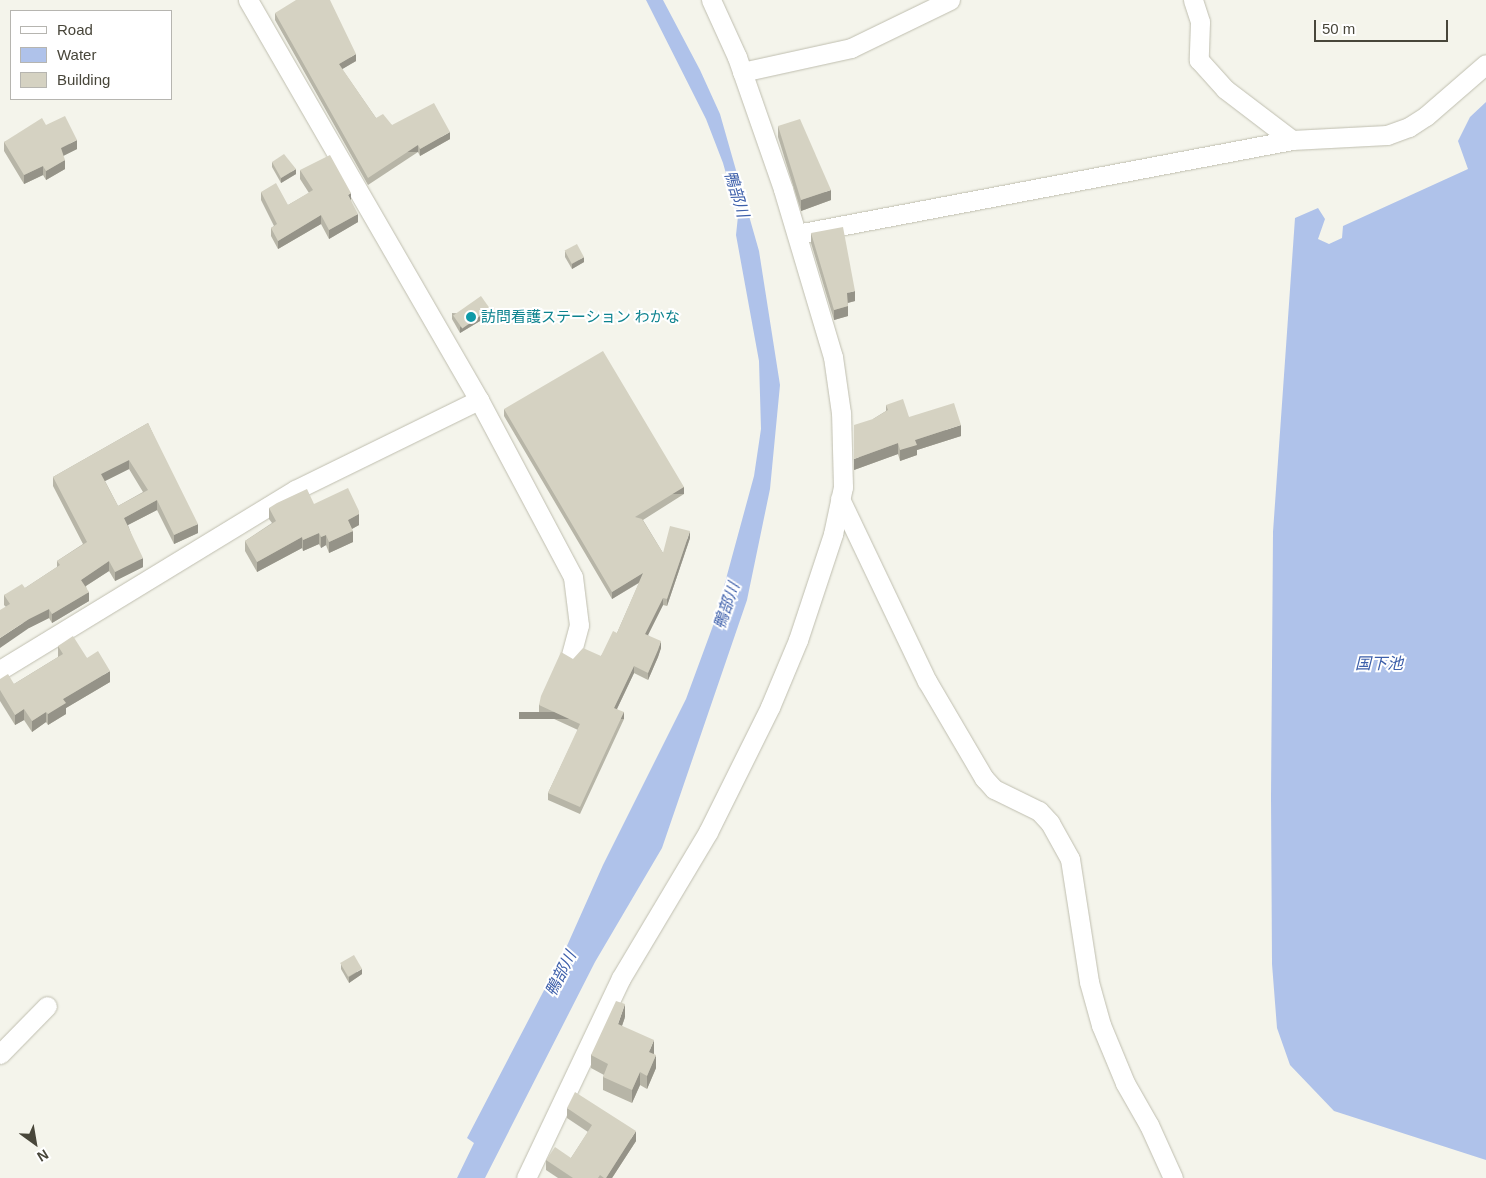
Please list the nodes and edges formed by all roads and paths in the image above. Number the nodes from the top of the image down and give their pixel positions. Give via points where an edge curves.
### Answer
1 (248, 0) edge
2 (711, 0) edge
3 (950, 0) edge
4 (1193, 0) edge
5 (1486, 64) edge
6 (742, 72) junction
7 (1292, 140) junction
8 (797, 234) junction
9 (479, 400) junction
10 (840, 499) junction
11 (571, 655) edge
12 (0, 670) edge
13 (47, 1006) dead end
14 (0, 1054) edge
15 (526, 1178) edge
16 (1172, 1178) edge

1 - 9 street
2 - 6 street
3 - 6 street via 851,48
4 - 7 street via 1200,22 1199,60 1224,89
5 - 7 street via 1409,127 1387,135
6 - 8 street
7 - 8 street
8 - 10 street via 833,357 841,413
9 - 11 street via 573,577 580,625
9 - 12 street via 295,490
10 - 15 street via 833,534 798,640 770,707 708,832 621,978
10 - 16 street via 927,681 984,778 994,789 1039,812 1050,823 1070,859 1089,982 1101,1025 1125,1083 1150,1125
13 - 14 street

